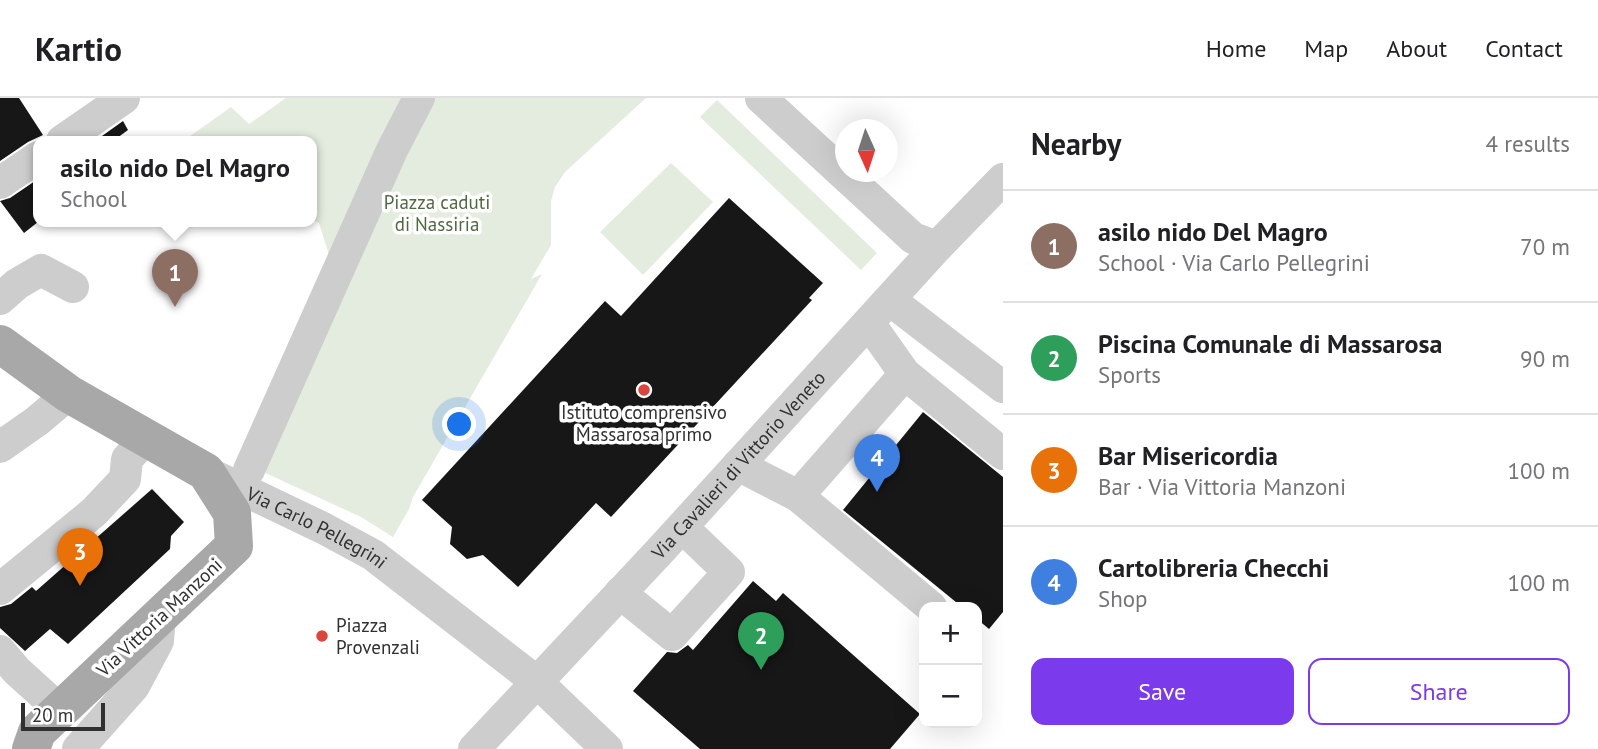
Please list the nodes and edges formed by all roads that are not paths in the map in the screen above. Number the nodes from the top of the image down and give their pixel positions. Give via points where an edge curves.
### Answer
1 (124, 98) edge
2 (419, 98) edge
3 (761, 98) edge
4 (69, 136) edge
5 (33, 160) edge
6 (1003, 179) edge
7 (0, 183) edge
8 (937, 247) junction
9 (73, 286) dead end
10 (0, 299) edge
11 (890, 300) junction
12 (869, 323) junction
13 (0, 344) edge
14 (905, 374) junction
15 (1003, 387) edge
16 (69, 394) junction
17 (147, 437) junction
18 (0, 447) edge
19 (1003, 454) edge
20 (738, 465) junction
21 (249, 470) dead end
22 (206, 472) junction
23 (798, 496) junction
24 (682, 527) junction
25 (0, 589) edge
26 (620, 593) junction
27 (925, 602) edge
28 (160, 617) junction
29 (0, 651) edge
30 (537, 682) junction
31 (61, 710) junction
32 (31, 749) edge
33 (78, 749) edge
34 (474, 749) edge
35 (607, 749) edge

1 - 4 street
2 - 21 street via 391,150
3 - 8 street via 913,238
5 - 7 street
6 - 8 street, Via Cavalieri di Vittorio Veneto
8 - 11 street, Via Cavalieri di Vittorio Veneto
9 - 10 street via 41,270
11 - 12 street, Via Cavalieri di Vittorio Veneto
11 - 15 street
12 - 14 street
12 - 20 street, Via Cavalieri di Vittorio Veneto
13 - 16 main road, Via Carlo Pellegrini
14 - 19 street
14 - 23 street
16 - 17 main road, Via Carlo Pellegrini
16 - 18 street
17 - 22 main road, Via Carlo Pellegrini
17 - 25 street via 127,458 125,480 94,512
20 - 23 street
20 - 24 street, Via Cavalieri di Vittorio Veneto
22 - 28 main road, Via Vittoria Manzoni via 232,513 234,546
22 - 30 street, Via Carlo Pellegrini via 373,555
23 - 27 street
24 - 26 street, Via Cavalieri di Vittorio Veneto
24 - 26 street via 729,572 672,635
26 - 30 street, Via Cavalieri di Vittorio Veneto
28 - 31 main road, Via Vittoria Manzoni
28 - 33 street via 158,641 134,686
29 - 31 street
30 - 34 street, Via Cavalieri di Vittorio Veneto
30 - 35 street, Via Carlo Pellegrini
31 - 32 main road, Via Vittoria Manzoni via 37,732

